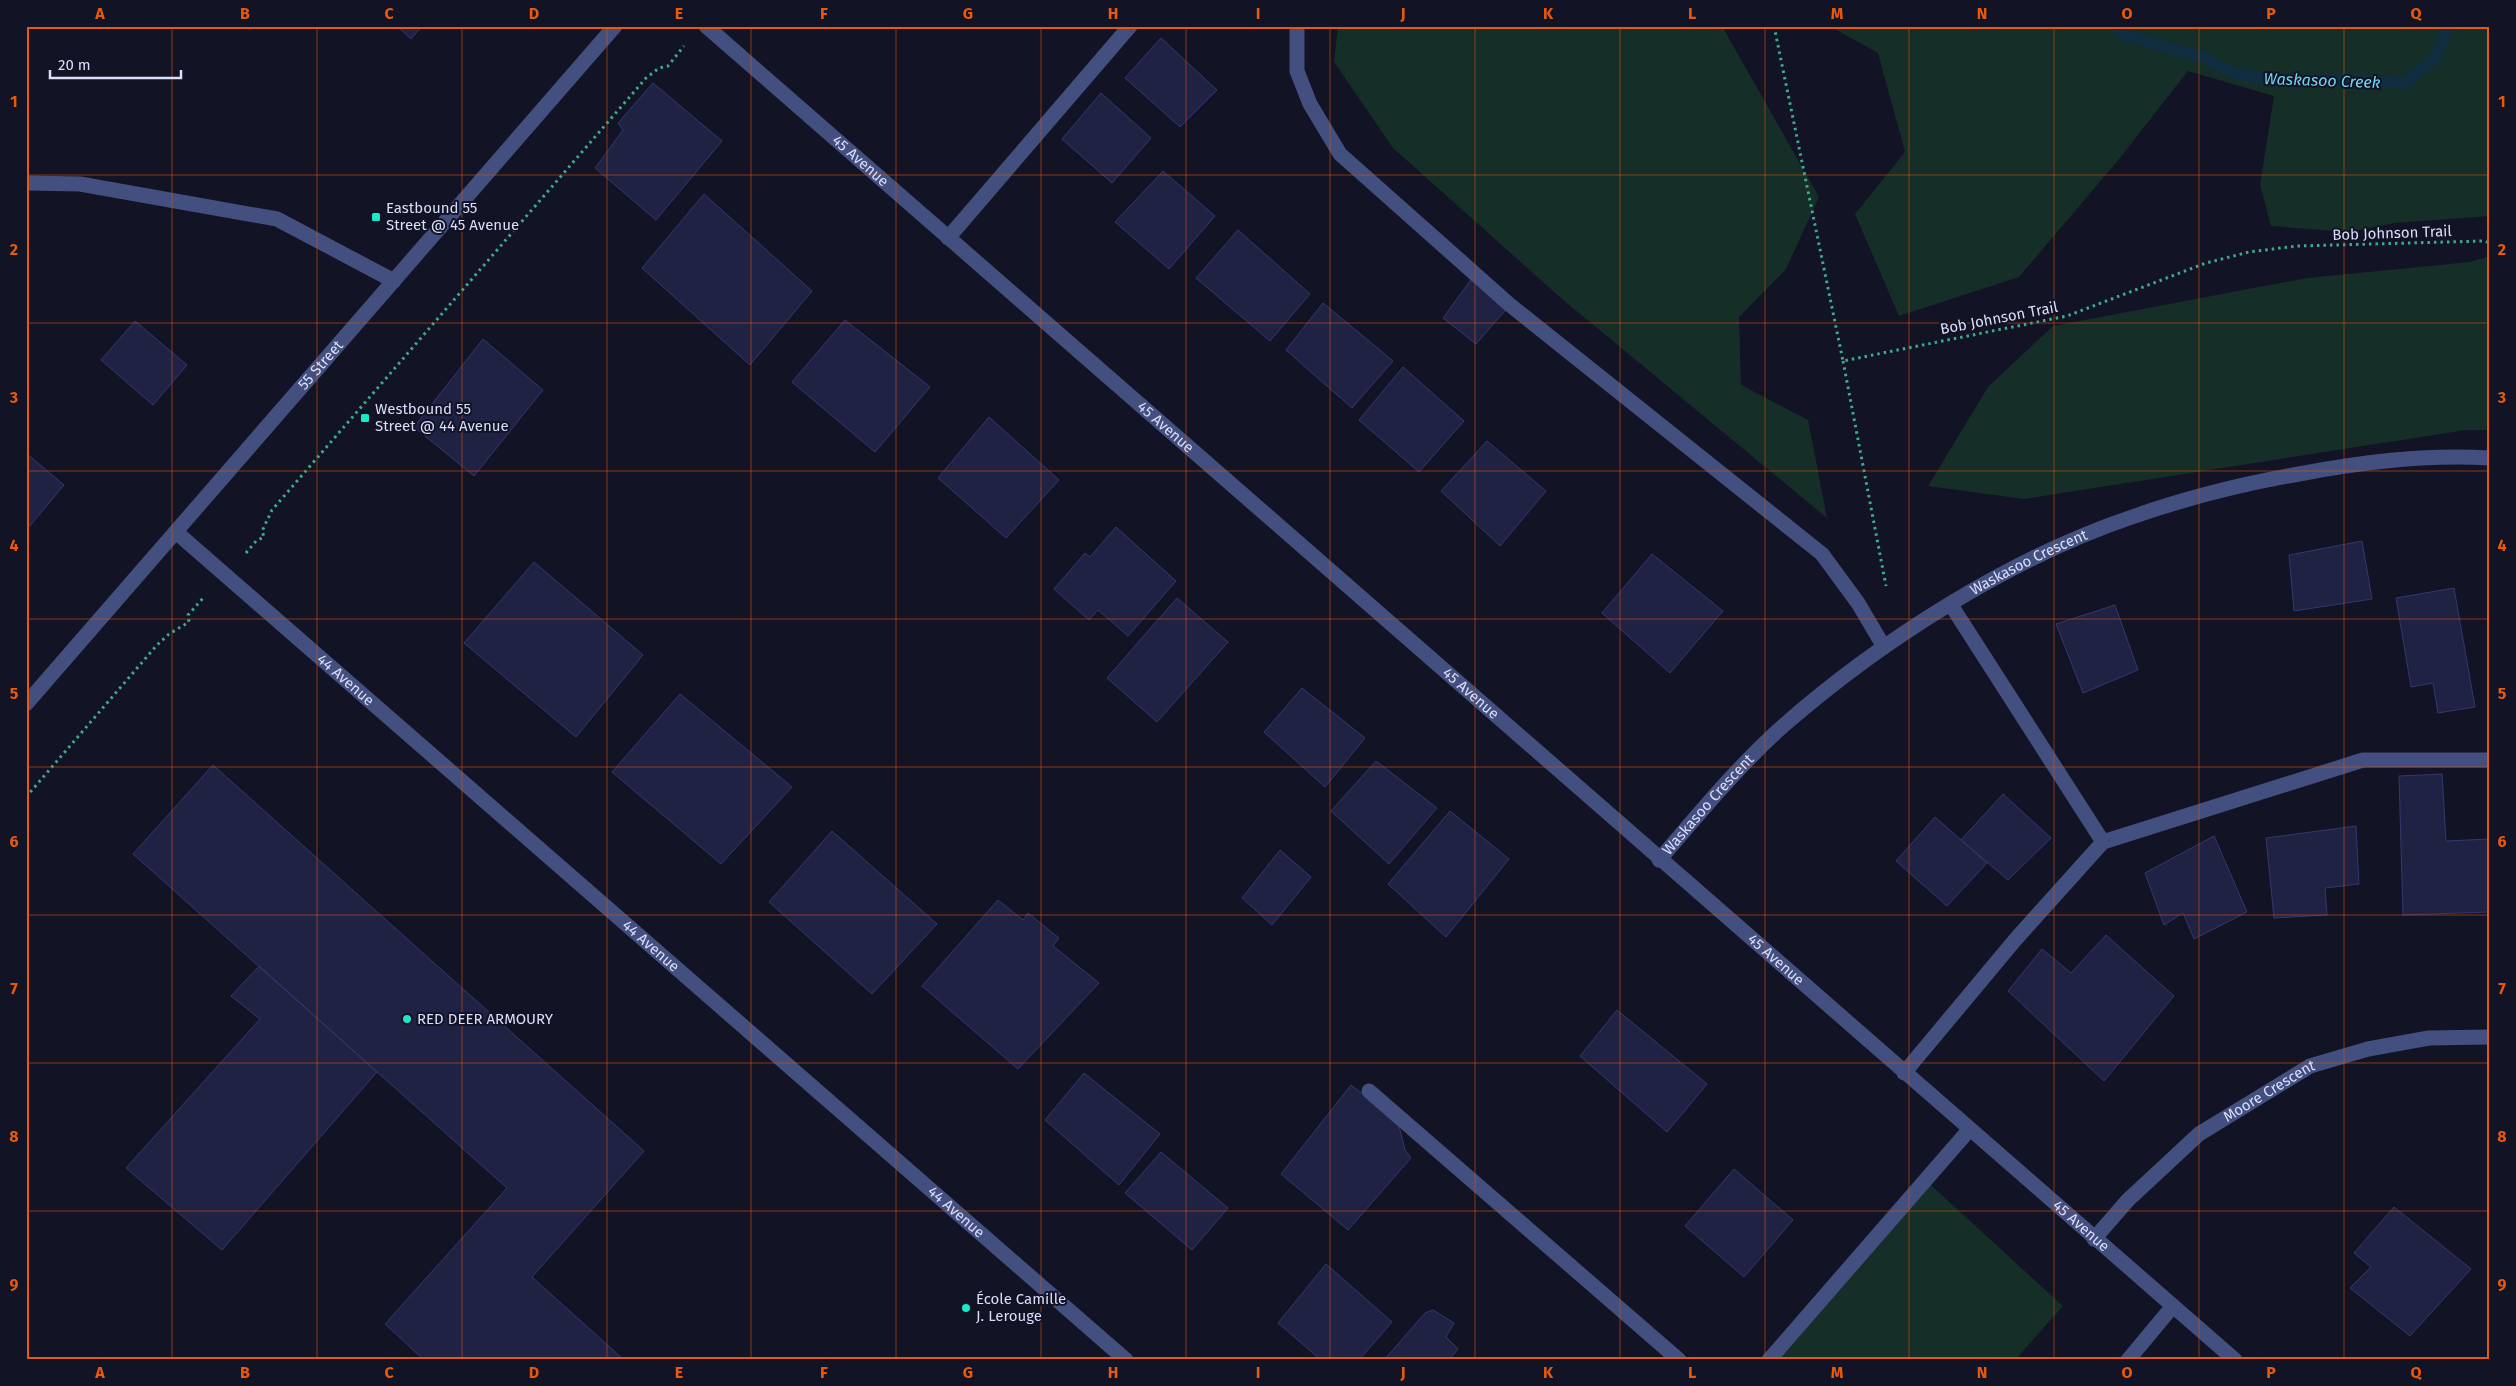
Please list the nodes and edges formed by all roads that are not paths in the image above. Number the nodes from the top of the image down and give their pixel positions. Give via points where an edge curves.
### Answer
1 (615, 26) edge
2 (706, 26) edge
3 (1130, 26) edge
4 (1297, 26) edge
5 (26, 183) edge
6 (948, 238) junction
7 (394, 282) junction
8 (2490, 458) edge
9 (176, 532) junction
10 (1951, 605) junction
11 (1884, 647) junction
12 (26, 704) edge
13 (2490, 760) edge
14 (2103, 842) junction
15 (1659, 860) junction
16 (2490, 1037) edge
17 (1904, 1073) junction
18 (1369, 1091) dead end
19 (1969, 1130) junction
20 (2094, 1239) junction
21 (2173, 1306) junction
22 (1126, 1360) edge
23 (1679, 1360) edge
24 (1768, 1360) edge
25 (2128, 1360) edge
26 (2235, 1360) edge

1 - 7 street, 55 Street
2 - 6 street, 45 Avenue
3 - 6 street
4 - 11 street via 1298,71 1310,104 1340,154 1510,305 1822,554 1858,603
5 - 7 street via 80,184 277,219
6 - 15 street, 45 Avenue
7 - 9 street, 55 Street
8 - 10 street, Waskasoo Crescent via 2445,456 2386,461 2240,485 2130,517 2034,558
9 - 12 street, 55 Street
9 - 22 street, 44 Avenue
10 - 11 street, Waskasoo Crescent
10 - 14 street
11 - 15 street, Waskasoo Crescent via 1782,727
13 - 14 street via 2363,760
14 - 17 street via 2015,940
15 - 17 street, 45 Avenue
16 - 20 street, Moore Crescent via 2430,1038 2368,1049 2310,1066 2199,1134 2128,1200
17 - 19 street, 45 Avenue
18 - 23 street
19 - 20 street, 45 Avenue
19 - 24 street
20 - 21 street, 45 Avenue
21 - 25 street
21 - 26 street, 45 Avenue

